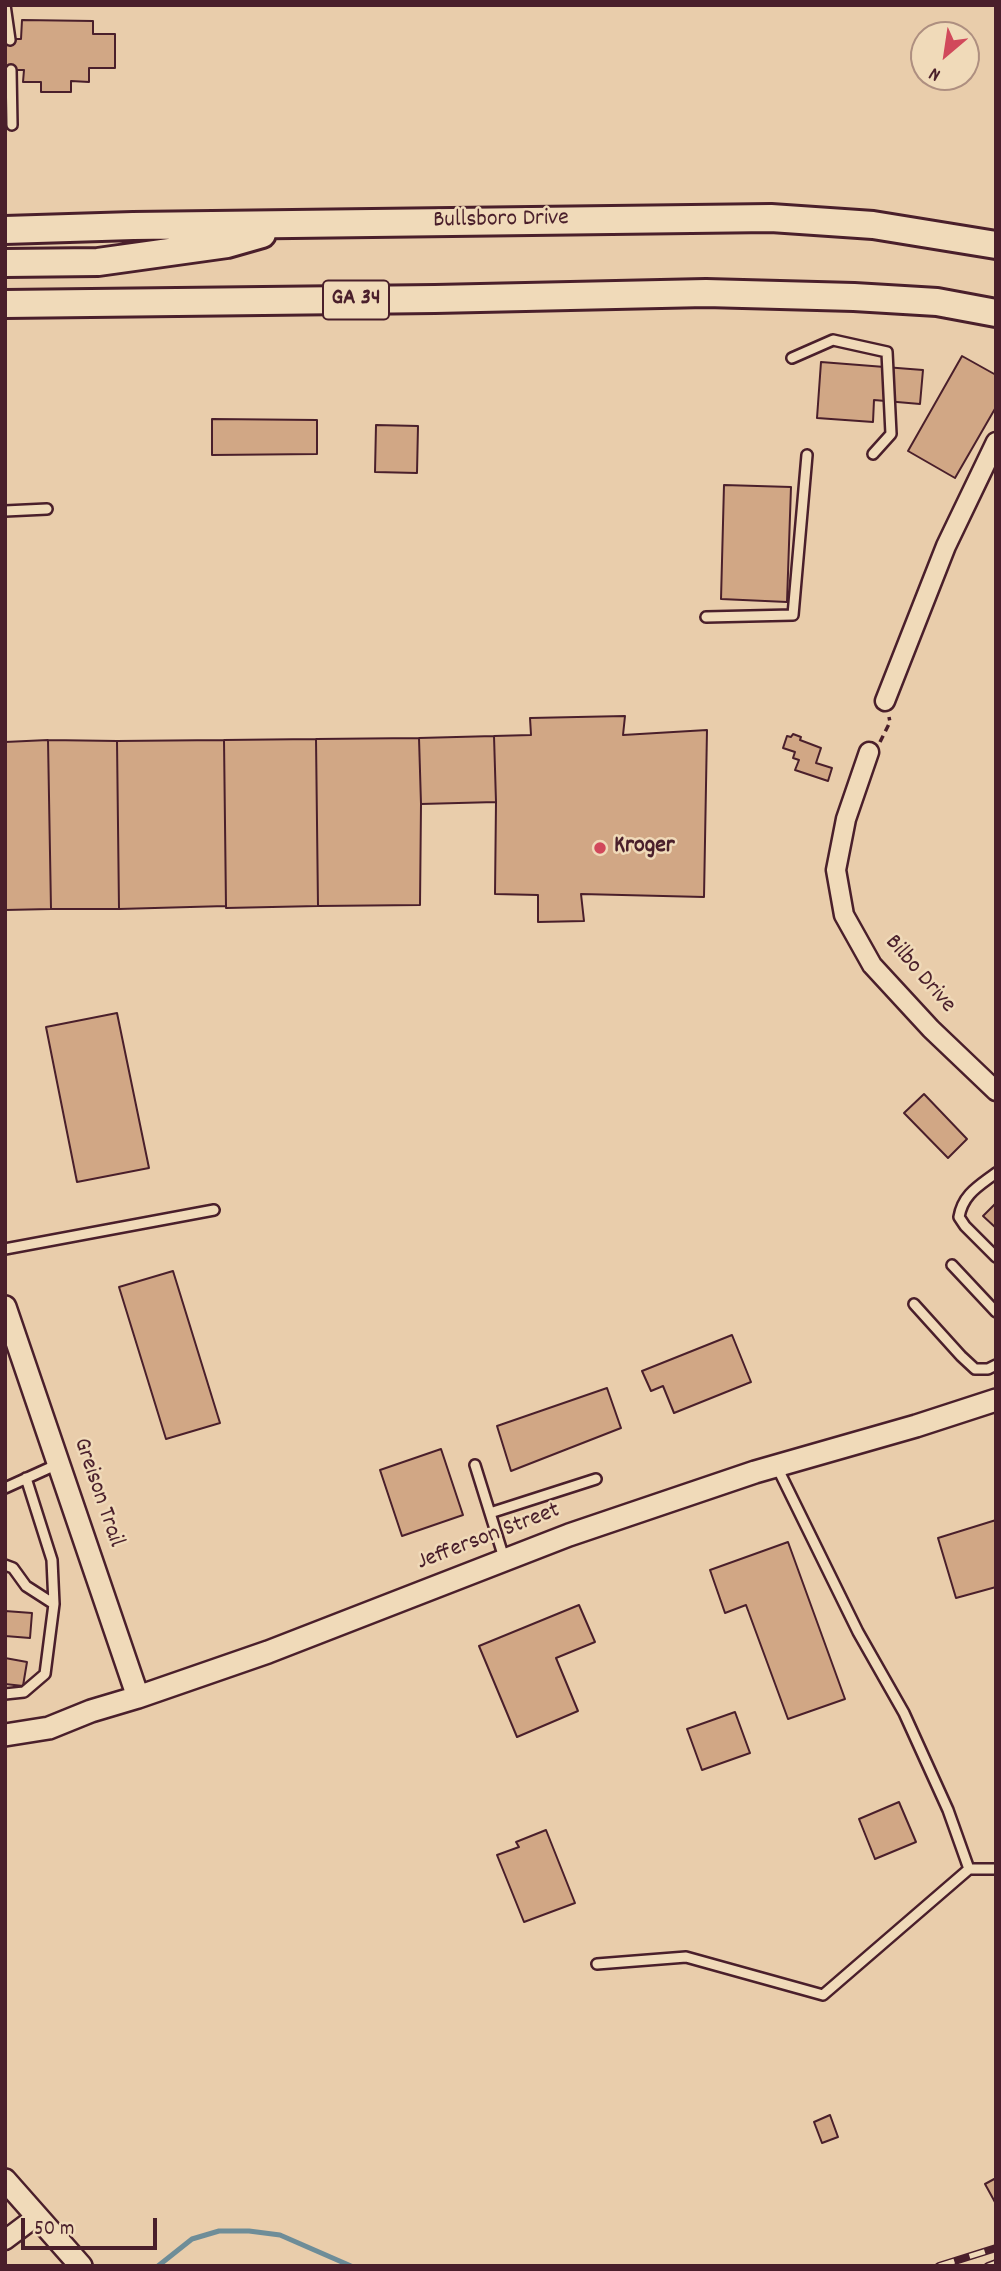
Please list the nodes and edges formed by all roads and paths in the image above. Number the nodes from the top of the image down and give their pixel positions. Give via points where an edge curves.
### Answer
1 (5, 5) edge
2 (10, 40) dead end
3 (11, 70) dead end
4 (12, 125) dead end
5 (294, 225) junction
6 (5, 230) edge
7 (996, 245) edge
8 (5, 263) edge
9 (5, 304) edge
10 (996, 313) edge
11 (792, 358) dead end
12 (996, 442) edge
13 (873, 454) dead end
14 (807, 455) dead end
15 (47, 509) dead end
16 (5, 511) edge
17 (706, 617) dead end
18 (885, 701) joint
19 (869, 752) joint
20 (994, 1084) edge
21 (996, 1173) edge
22 (214, 1210) dead end
23 (5, 1249) edge
24 (996, 1257) edge
25 (952, 1265) dead end
26 (914, 1304) dead end
27 (5, 1307) edge
28 (996, 1312) edge
29 (996, 1366) edge
30 (996, 1400) edge
31 (59, 1463) junction
32 (475, 1465) dead end
33 (777, 1466) junction
34 (26, 1478) junction
35 (596, 1479) dead end
36 (5, 1488) edge
37 (490, 1513) junction
38 (505, 1560) junction
39 (5, 1565) edge
40 (54, 1604) junction
41 (5, 1694) edge
42 (138, 1697) junction
43 (5, 1735) edge
44 (969, 1869) junction
45 (996, 1869) edge
46 (597, 1964) dead end
47 (5, 2180) edge
48 (37, 2216) junction
49 (5, 2240) edge
50 (81, 2266) edge

1 - 2 lane
3 - 4 lane
5 - 6 main road, Bullsboro Drive
5 - 7 main road, Bullsboro Drive via 771,218 873,225
5 - 8 main road via 227,244 98,262
9 - 10 main road, GA 34 via 706,293 937,302
11 - 13 lane via 834,340 887,352 891,434
12 - 18 street via 946,546
14 - 17 lane via 793,615
15 - 16 lane
18 - 19 path via 890,722
19 - 20 street, Bilbo Drive via 846,819 836,870 844,915 872,965 931,1029
21 - 24 lane via 968,1195 959,1217
22 - 23 lane
25 - 28 lane
26 - 29 lane via 975,1369
27 - 31 street, Greison Trail
30 - 33 street, Jefferson Street
31 - 34 lane
31 - 42 street, Greison Trail
32 - 37 lane
33 - 38 street, Jefferson Street
33 - 44 lane via 858,1632 904,1713
34 - 36 lane
34 - 40 lane via 52,1560
35 - 37 lane
37 - 38 lane
38 - 42 street, Jefferson Street
39 - 40 lane
40 - 41 lane via 45,1674 24,1692
42 - 43 street, Jefferson Street via 49,1728
44 - 45 lane
44 - 46 lane via 823,1994 686,1957
47 - 48 street
48 - 49 street
48 - 50 street

